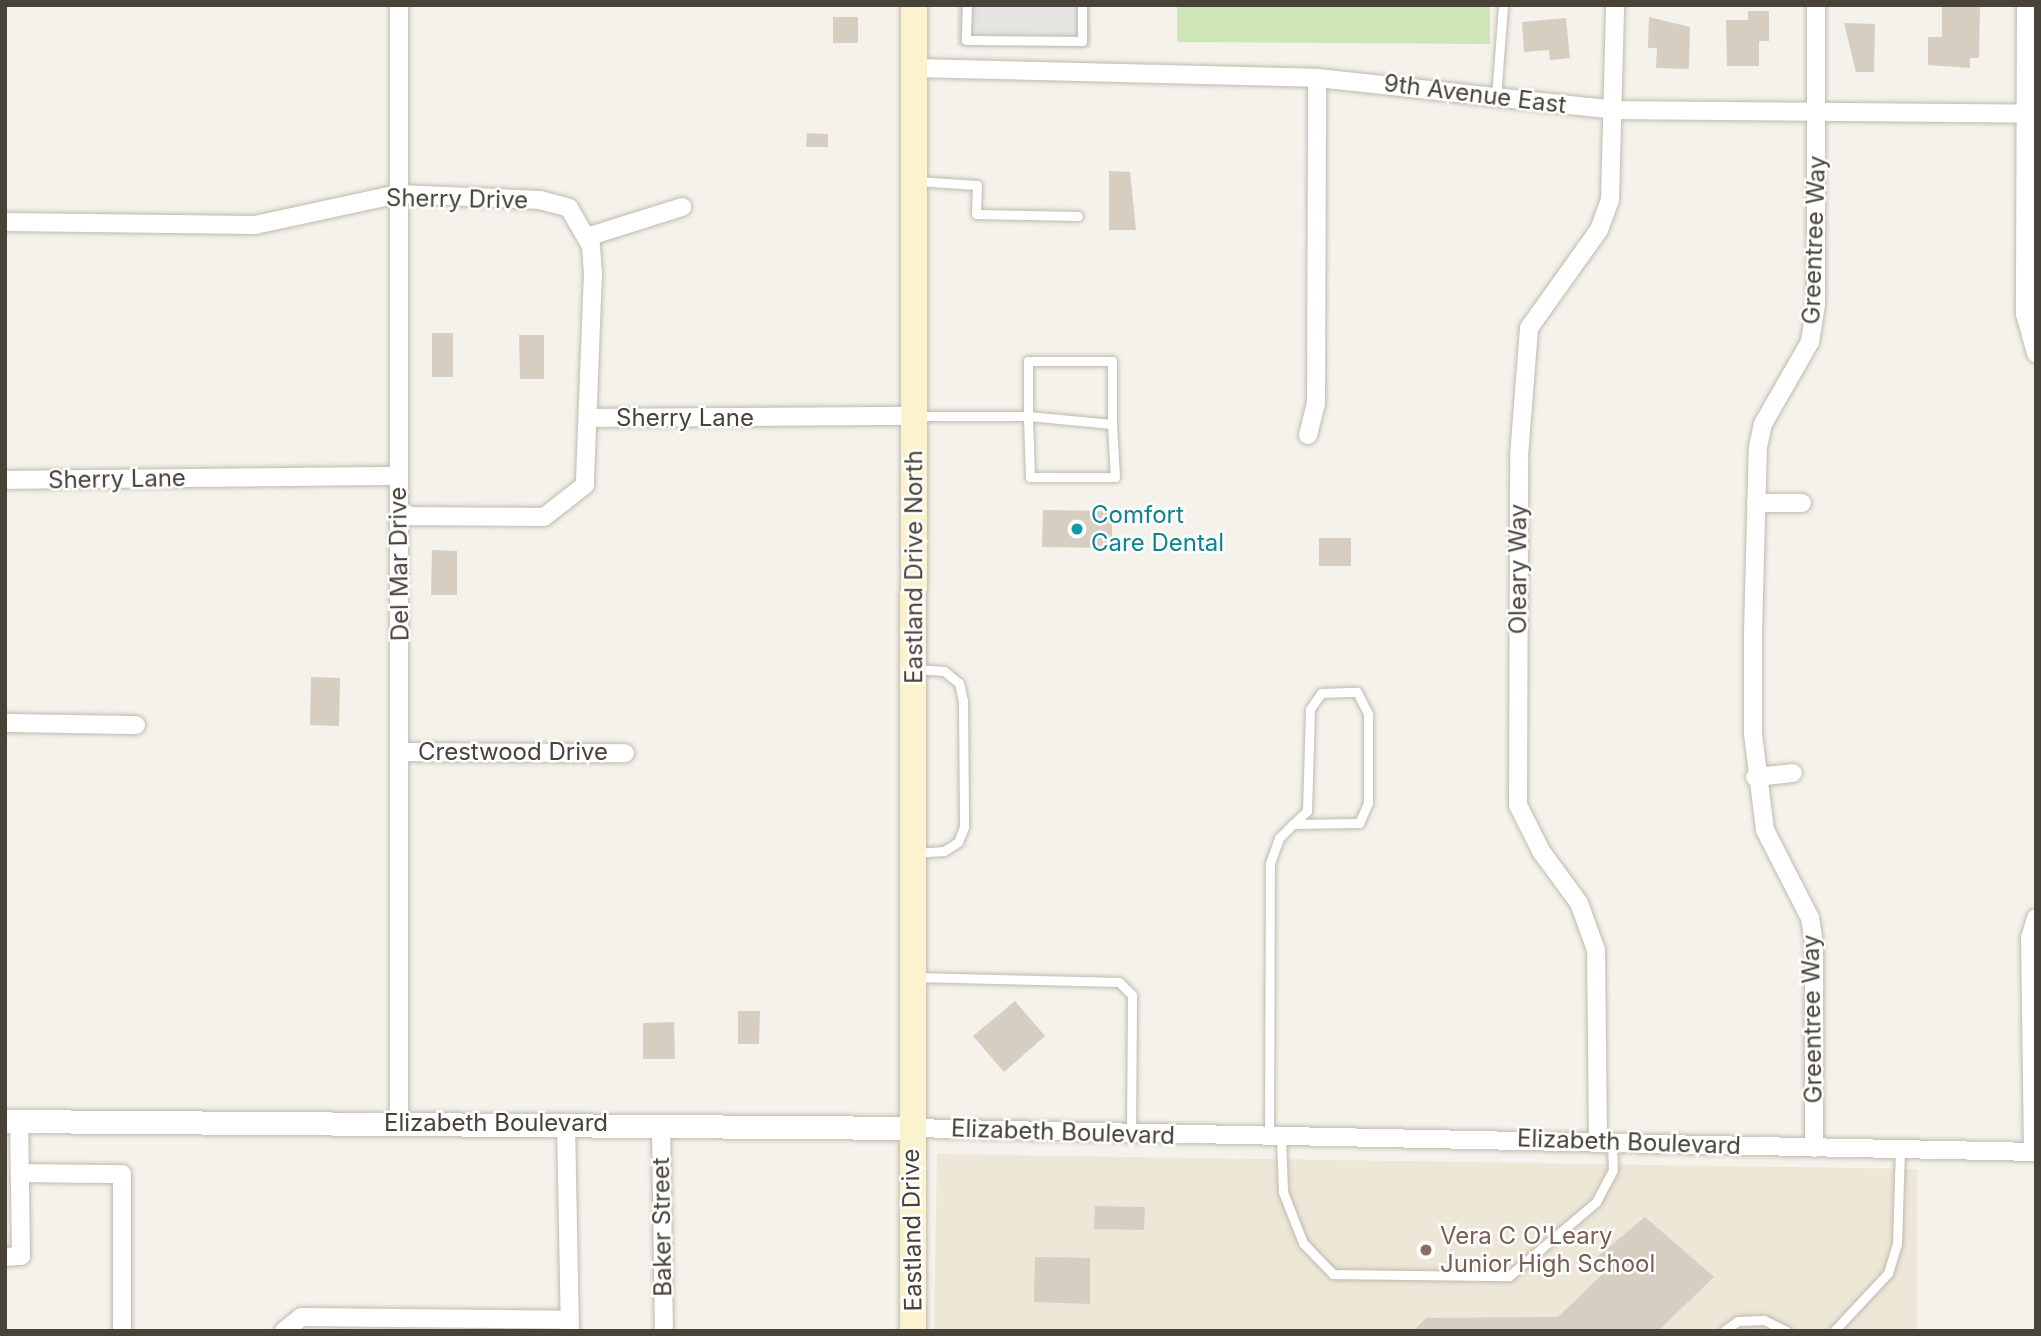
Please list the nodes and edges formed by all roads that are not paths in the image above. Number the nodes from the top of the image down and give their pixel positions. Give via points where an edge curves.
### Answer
1 (399, 5) edge
2 (914, 5) edge
3 (967, 5) edge
4 (1082, 5) edge
5 (1503, 5) edge
6 (1615, 5) edge
7 (1816, 5) edge
8 (2026, 5) edge
9 (914, 68) junction
10 (1317, 78) junction
11 (1496, 97) junction
12 (1818, 109) junction
13 (1614, 110) junction
14 (2031, 113) edge
15 (914, 181) junction
16 (398, 194) junction
17 (682, 207) dead end
18 (1078, 216) dead end
19 (5, 222) edge
20 (587, 237) junction
21 (2036, 353) edge
22 (914, 416) junction
23 (1028, 416) junction
24 (592, 418) junction
25 (1112, 424) junction
26 (1308, 435) dead end
27 (398, 476) junction
28 (5, 480) edge
29 (1756, 503) junction
30 (1802, 503) dead end
31 (400, 516) junction
32 (914, 669) junction
33 (5, 723) edge
34 (136, 725) dead end
35 (401, 752) junction
36 (625, 752) dead end
37 (1793, 774) dead end
38 (1755, 776) junction
39 (1293, 824) junction
40 (912, 854) junction
41 (2036, 918) edge
42 (910, 977) junction
43 (12, 1121) edge
44 (399, 1123) junction
45 (566, 1124) junction
46 (660, 1124) junction
47 (910, 1128) junction
48 (1131, 1135) junction
49 (1275, 1137) junction
50 (1605, 1139) junction
51 (1814, 1148) junction
52 (1899, 1149) junction
53 (2034, 1152) edge
54 (20, 1173) junction
55 (5, 1257) edge
56 (570, 1325) edge
57 (122, 1331) edge
58 (284, 1331) edge
59 (664, 1331) edge
60 (913, 1331) edge
61 (1724, 1331) edge
62 (1787, 1331) edge
63 (1834, 1331) edge

1 - 16 street, Del Mar Drive
2 - 9 main road, Eastland Drive North
3 - 4 lane via 966,40 1069,41 1082,41
5 - 11 lane
6 - 13 street, Oleary Way
7 - 12 street, Greentree Way
8 - 14 street
9 - 10 street, 9th Avenue East
9 - 15 main road, Eastland Drive North
10 - 11 street, 9th Avenue East
10 - 26 street via 1316,404
11 - 13 street, 9th Avenue East
12 - 13 street, 9th Avenue East
12 - 14 street, 9th Avenue East
12 - 29 street, Greentree Way via 1810,342 1763,424
13 - 50 street, Oleary Way via 1610,200 1600,230 1529,328 1519,456 1518,805 1541,851 1579,903 1596,950
14 - 21 street via 2025,314
15 - 18 lane via 977,186 976,214
15 - 22 main road, Eastland Drive North
16 - 19 street, Sherry Drive via 256,225
16 - 20 street, Sherry Drive via 540,200 569,208
16 - 27 street, Del Mar Drive
17 - 20 street
20 - 24 street
22 - 23 lane
22 - 24 street, Sherry Lane
22 - 32 main road, Eastland Drive North
23 - 25 lane
23 - 25 lane via 1030,477 1115,477
23 - 25 lane via 1028,361 1112,361
24 - 31 street, Sherry Lane via 584,485 544,517
27 - 28 street, Sherry Lane
27 - 31 street, Del Mar Drive
29 - 30 street
29 - 38 street, Greentree Way
31 - 35 street, Del Mar Drive
32 - 40 main road, Eastland Drive North
32 - 40 lane via 944,671 959,683 964,827 958,842 944,850
33 - 34 street
35 - 36 street, Crestwood Drive
35 - 44 street, Del Mar Drive
37 - 38 street
38 - 51 street, Greentree Way via 1765,830 1810,918 1814,943
39 - 39 lane via 1307,811 1310,709 1321,693 1357,692 1368,714 1368,803 1359,822
39 - 49 lane via 1279,838 1270,863
40 - 42 main road, Eastland Drive North
41 - 53 street via 2030,938
42 - 47 main road, Eastland Drive North
42 - 48 lane via 1119,982 1132,995
43 - 44 street, Elizabeth Boulevard
43 - 54 street
44 - 45 street, Elizabeth Boulevard
45 - 46 street, Elizabeth Boulevard
45 - 56 street
46 - 47 street, Elizabeth Boulevard
46 - 59 street, Baker Street
47 - 48 street, Elizabeth Boulevard
47 - 60 main road, Eastland Drive
48 - 49 street, Elizabeth Boulevard
49 - 50 street, Elizabeth Boulevard
49 - 50 lane via 1283,1192 1303,1243 1334,1274 1509,1276 1595,1202 1613,1170
50 - 51 street, Elizabeth Boulevard
51 - 52 street, Elizabeth Boulevard
52 - 53 street, Elizabeth Boulevard
52 - 63 lane via 1897,1244 1888,1273
54 - 55 street via 21,1256
54 - 57 street via 122,1174
56 - 58 street via 300,1317
61 - 62 lane via 1738,1321 1764,1320

